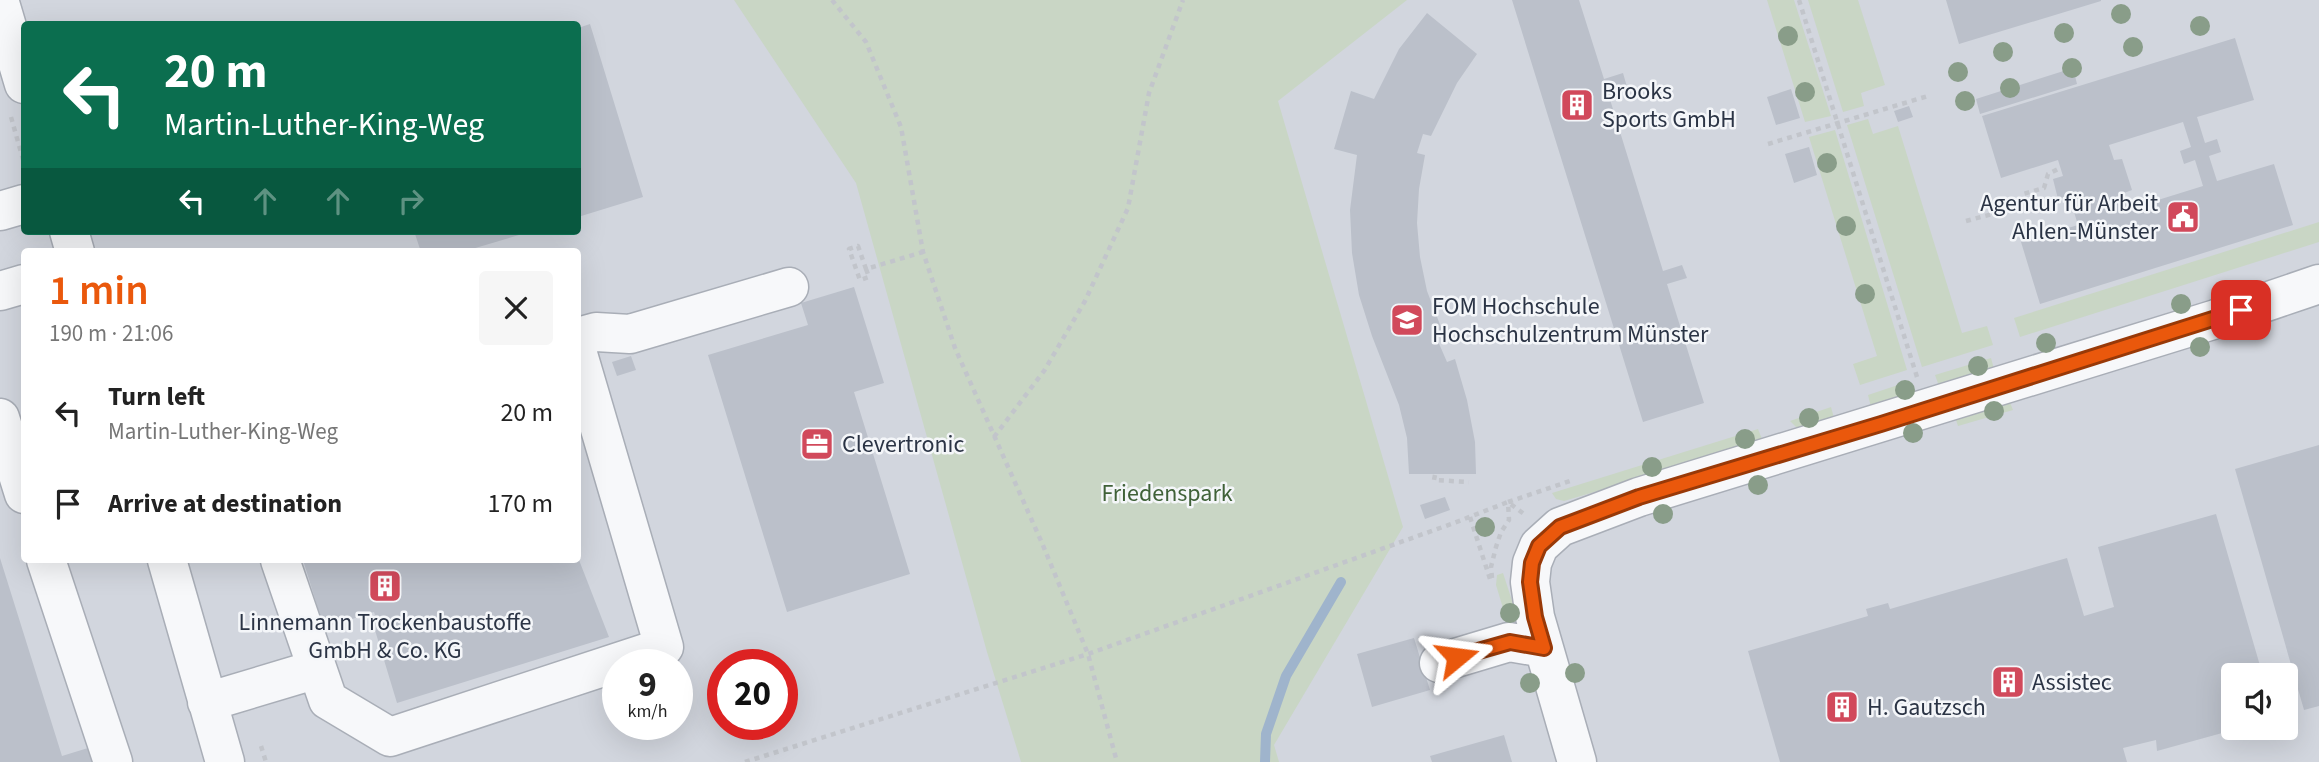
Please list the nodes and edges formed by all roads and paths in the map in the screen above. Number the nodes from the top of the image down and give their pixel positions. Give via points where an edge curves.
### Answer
1 (832, 0) edge
2 (1184, 0) edge
3 (1799, 0) edge
4 (0, 3) edge
5 (1928, 96) dead end
6 (16, 97) edge
7 (1837, 124) junction
8 (21, 138) edge
9 (1768, 144) dead end
10 (2060, 169) dead end
11 (21, 205) edge
12 (0, 211) edge
13 (1966, 221) dead end
14 (923, 252) junction
15 (866, 269) junction
16 (2319, 284) edge
17 (21, 285) edge
18 (789, 287) dead end
19 (0, 291) edge
20 (581, 336) edge
21 (581, 364) edge
22 (1927, 409) junction
23 (0, 418) edge
24 (993, 437) junction
25 (1435, 475) dead end
26 (1468, 482) dead end
27 (21, 484) edge
28 (1470, 517) junction
29 (1549, 535) junction
30 (52, 563) edge
31 (168, 563) edge
32 (281, 563) edge
33 (1494, 590) dead end
34 (1544, 648) junction
35 (1088, 654) junction
36 (1439, 663) dead end
37 (317, 669) junction
38 (207, 702) junction
39 (113, 762) edge
40 (225, 762) edge
41 (745, 762) edge
42 (1117, 762) edge
43 (1577, 762) edge

1 - 14 path via 866,42 901,127
2 - 24 path via 1149,93 1128,208 1085,301 1051,359
3 - 7 path
4 - 6 street
5 - 7 path
6 - 8 path
7 - 9 path
7 - 22 path
10 - 13 path via 2048,173 2044,188 2023,194 2019,207
11 - 12 street
14 - 15 path
14 - 24 path via 955,348
15 - 15 path via 869,277 860,280 849,249 859,246
16 - 22 street
17 - 19 street
18 - 20 street via 630,334 596,331
21 - 37 street via 664,647 390,737 328,700
22 - 29 street via 1639,497
23 - 27 street
24 - 35 path
25 - 26 path via 1434,480
28 - 29 path via 1508,502
28 - 33 path
28 - 35 path
29 - 34 street via 1532,563 1530,582
30 - 39 street
31 - 38 street
32 - 37 street
34 - 36 street via 1510,642
34 - 43 street
35 - 41 path
35 - 42 path
37 - 38 street
38 - 40 street

